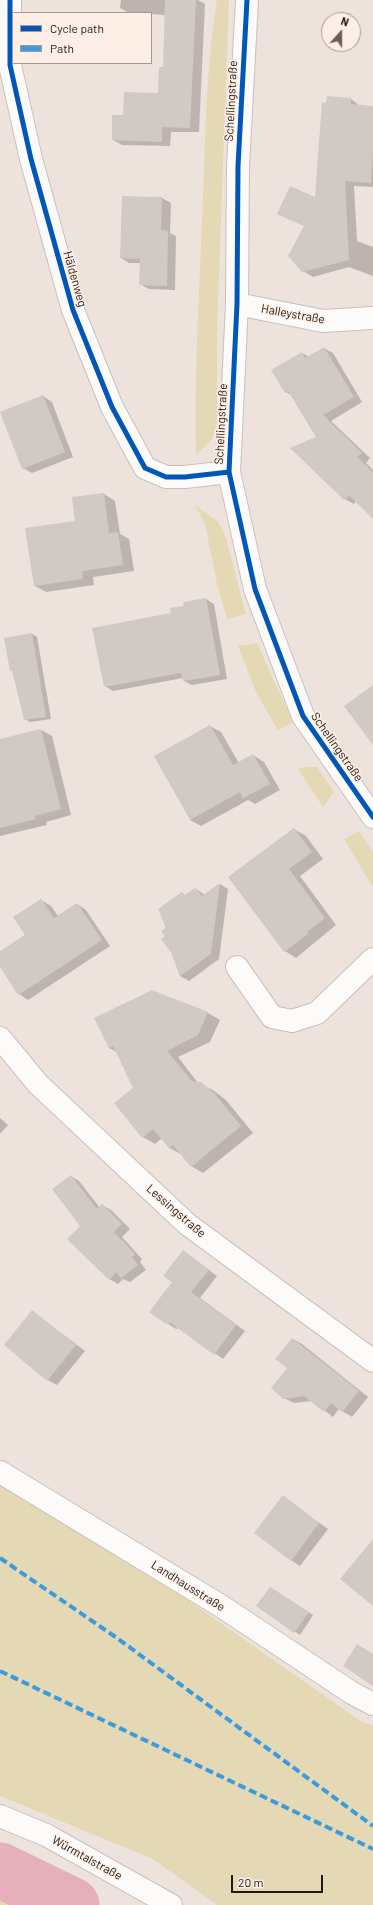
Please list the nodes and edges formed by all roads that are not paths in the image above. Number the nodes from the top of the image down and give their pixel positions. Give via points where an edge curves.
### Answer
1 (10, 0) edge
2 (247, 0) edge
3 (10, 65) junction
4 (0, 86) edge
5 (237, 304) junction
6 (373, 318) edge
7 (229, 472) junction
8 (373, 817) edge
9 (373, 959) edge
10 (237, 967) dead end
11 (0, 1038) edge
12 (373, 1361) edge
13 (0, 1472) edge
14 (373, 1704) edge
15 (0, 1816) edge
16 (171, 1905) edge

1 - 3 street, Häldenweg
2 - 5 street, Schellingstraße via 238,166
3 - 4 street
3 - 7 street, Häldenweg via 31,159 73,310 112,407 145,468 166,477
5 - 6 street, Halleystraße via 323,320
5 - 7 street, Schellingstraße
7 - 8 street, Schellingstraße via 255,589 303,716
9 - 10 street via 317,1013 292,1021 272,1017
11 - 12 street, Lessingstraße via 38,1084 187,1224
13 - 14 street, Landhausstraße via 221,1606 352,1694
15 - 16 street, Würmtalstraße via 46,1835

